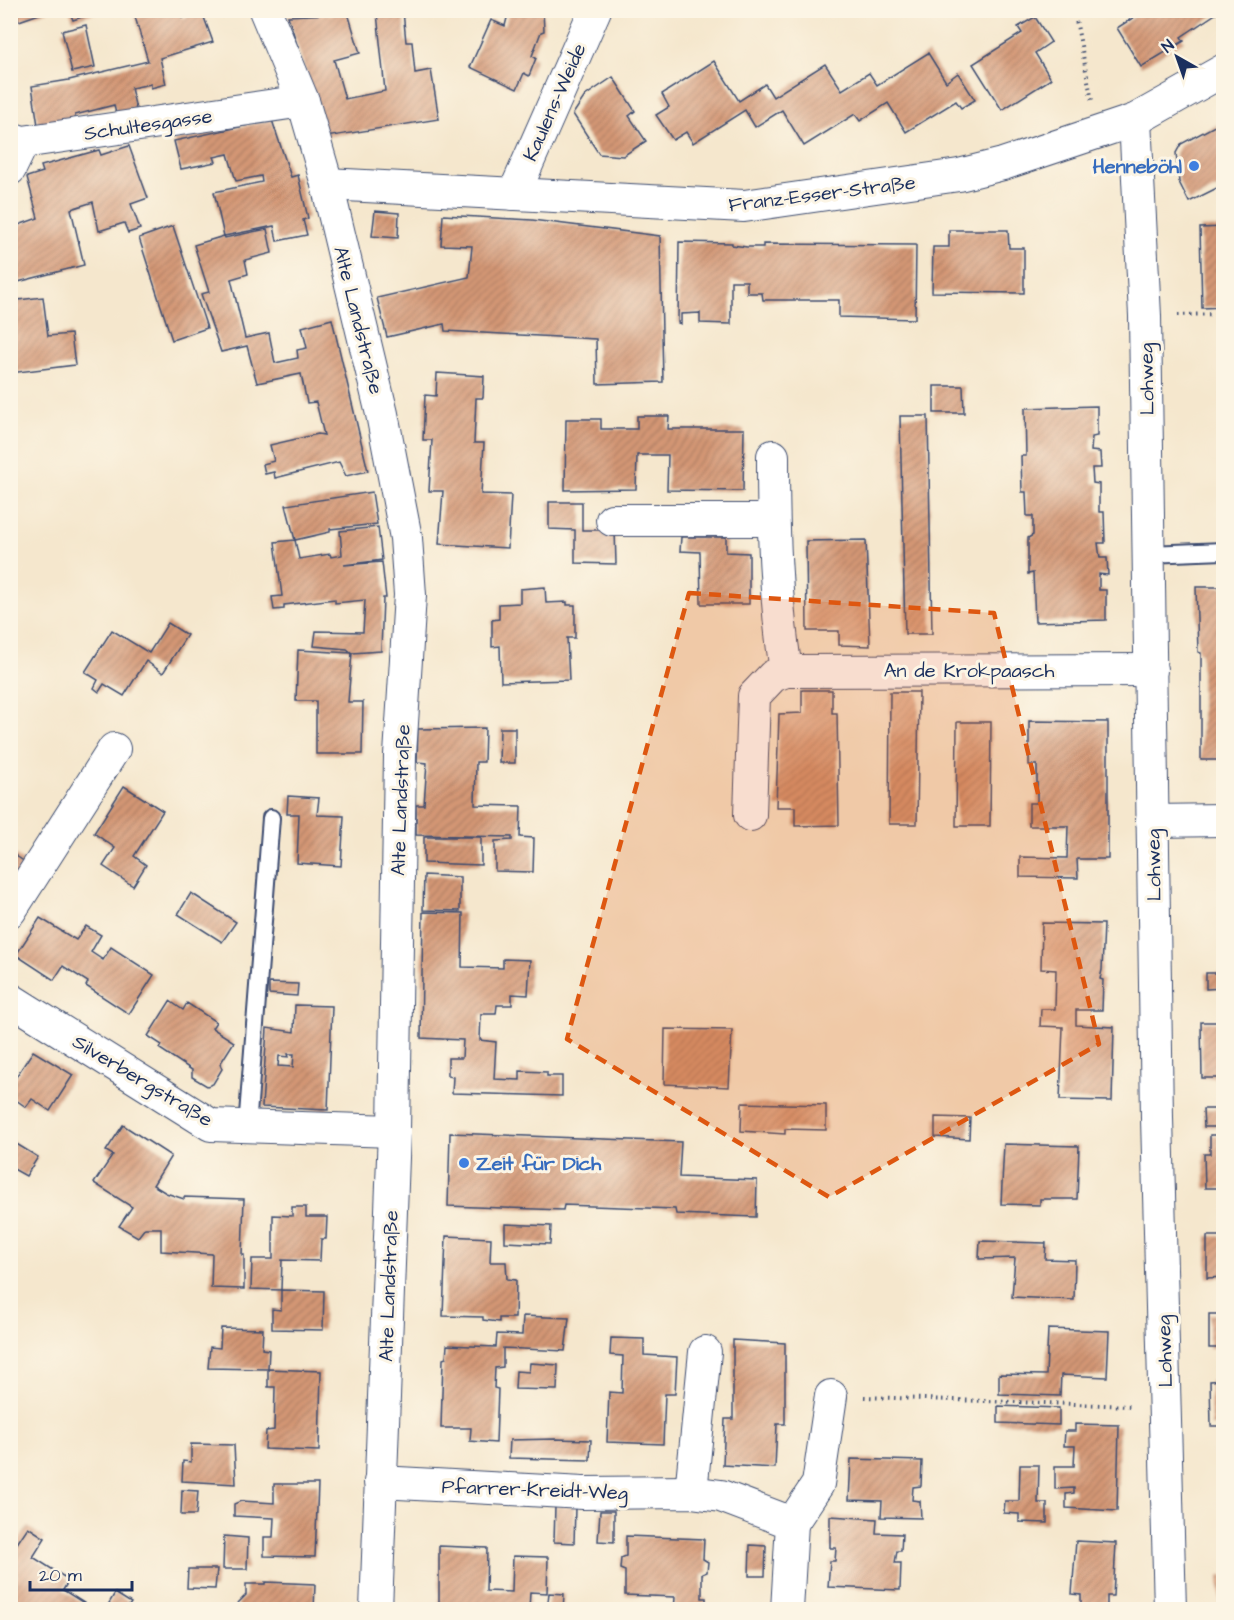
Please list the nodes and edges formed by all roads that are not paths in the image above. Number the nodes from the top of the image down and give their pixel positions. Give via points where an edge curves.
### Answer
1 (265, 10) edge
2 (595, 10) edge
3 (1224, 70) edge
4 (303, 101) junction
5 (1135, 120) junction
6 (15, 149) edge
7 (327, 184) junction
8 (514, 194) junction
9 (773, 456) dead end
10 (612, 520) dead end
11 (773, 520) junction
12 (1224, 551) edge
13 (1148, 554) junction
14 (786, 670) junction
15 (1151, 670) junction
16 (114, 749) dead end
17 (750, 815) dead end
18 (271, 818) dead end
19 (1224, 820) edge
20 (1152, 821) junction
21 (10, 911) edge
22 (10, 999) edge
23 (247, 1128) junction
24 (394, 1131) junction
25 (705, 1352) dead end
26 (831, 1395) road end
27 (380, 1482) junction
28 (691, 1492) junction
29 (792, 1523) junction
30 (376, 1610) edge
31 (787, 1610) edge
32 (1170, 1610) edge

1 - 4 street, Alte Landstraße
2 - 8 street, Kaulens-Weide
3 - 5 street, Franz-Esser-Straße
4 - 6 street, Schultesgasse
4 - 7 street, Alte Landstraße
5 - 8 street, Franz-Esser-Straße via 958,175 744,206
5 - 13 street, Lohweg via 1144,316
7 - 8 street, Franz-Esser-Straße
7 - 24 street, Alte Landstraße via 382,414 406,538 408,648 400,755
9 - 11 street
10 - 11 street
11 - 14 street
12 - 13 lane
13 - 15 street, Lohweg
14 - 15 street, An de Krokpaasch
14 - 17 street via 773,676 754,696
15 - 20 street, Lohweg
16 - 21 street
18 - 23 lane
19 - 20 street
20 - 32 street, Lohweg
22 - 23 street, Silverbergstraße via 211,1125
23 - 24 street, Silverbergstraße
24 - 27 street, Alte Landstraße
25 - 28 street
26 - 29 street via 818,1484
27 - 28 street, Pfarrer-Kreidt-Weg via 583,1493
27 - 30 street, Alte Landstraße
28 - 29 street, Pfarrer-Kreidt-Weg via 721,1496
29 - 31 street

